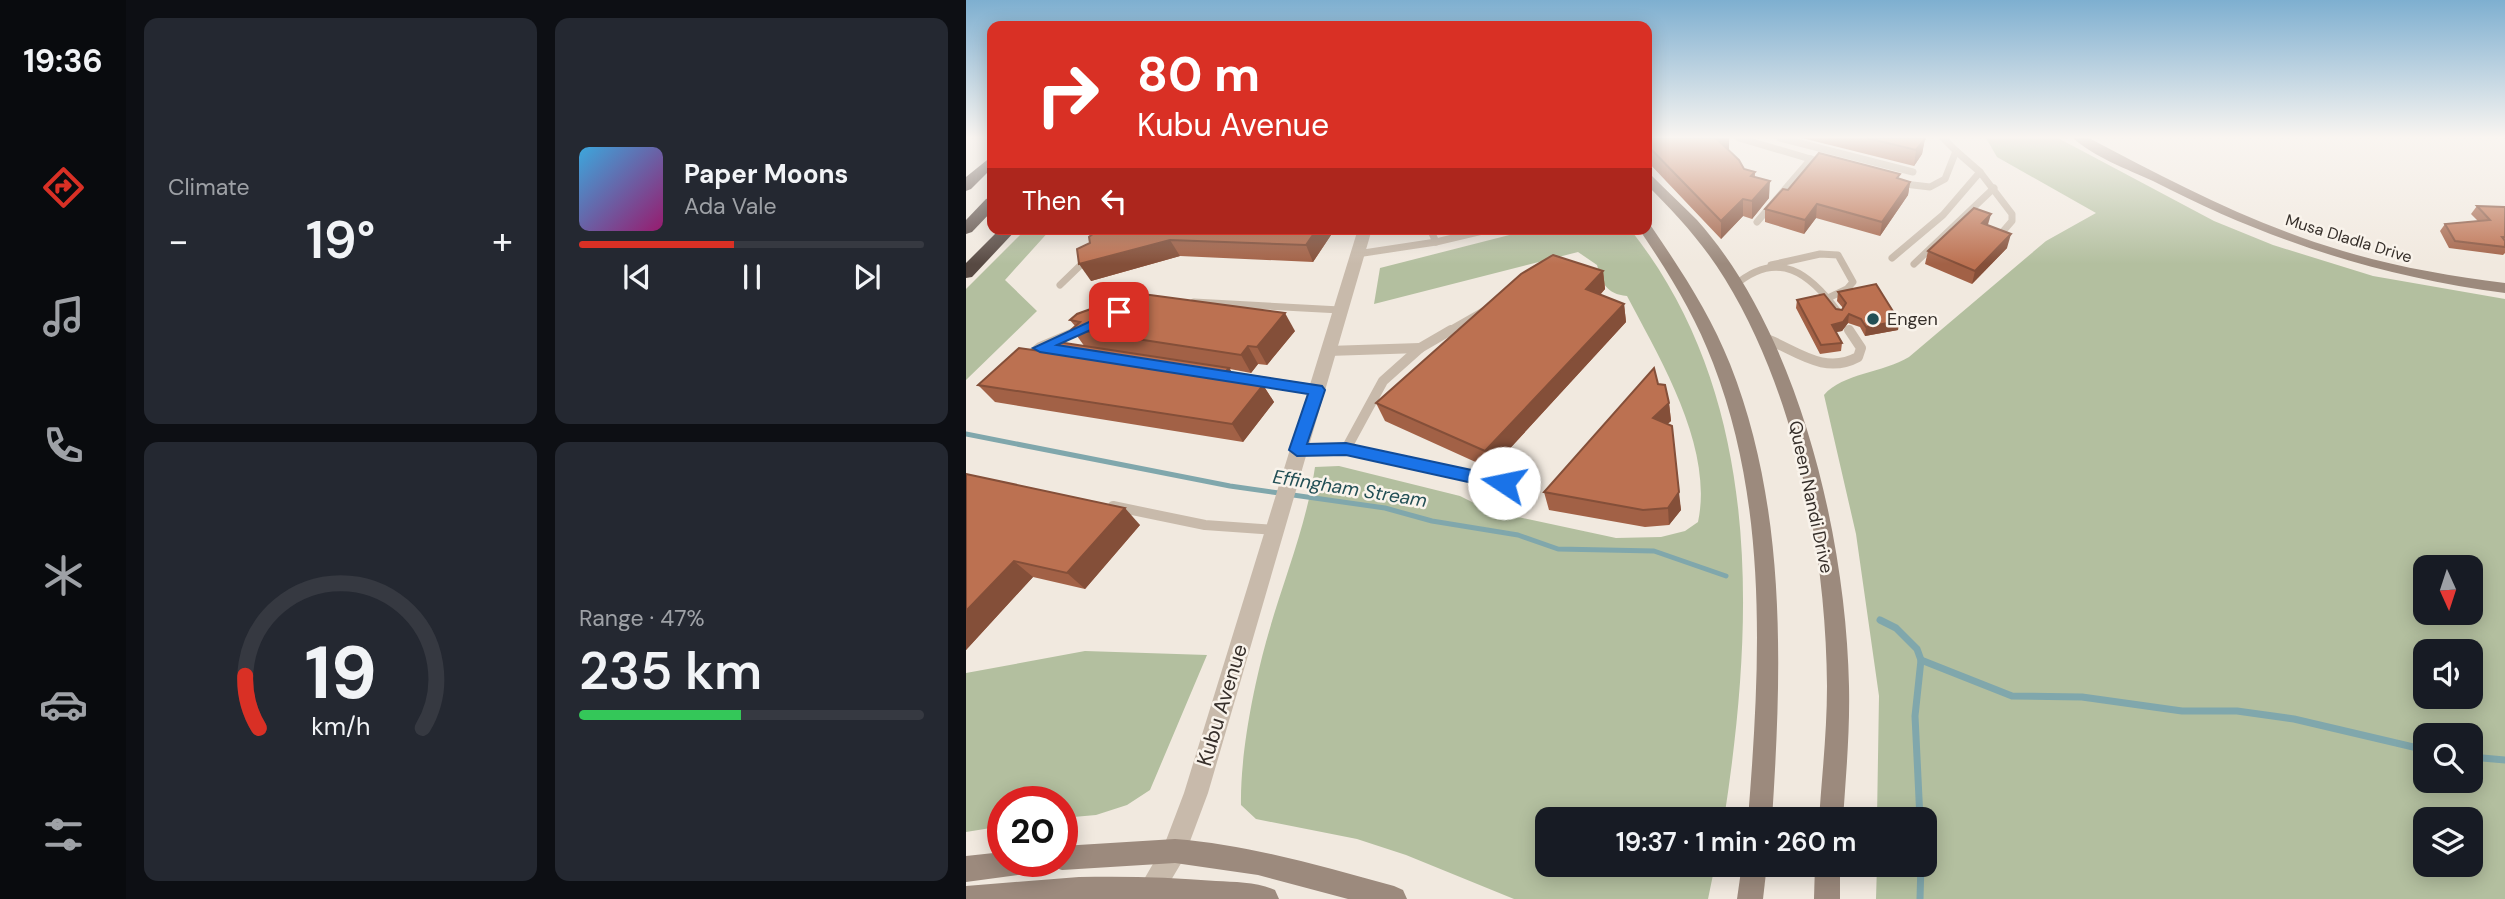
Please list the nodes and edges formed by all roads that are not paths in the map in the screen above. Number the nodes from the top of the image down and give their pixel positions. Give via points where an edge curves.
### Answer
1 (1793, 180) edge
2 (1883, 180) edge
3 (1941, 180) edge
4 (1973, 180) edge
5 (1987, 180) edge
6 (2156, 180) edge
7 (2177, 180) edge
8 (1652, 183) edge
9 (1994, 188) junction
10 (987, 207) edge
11 (1757, 222) dead end
12 (966, 229) edge
13 (1003, 235) edge
14 (1363, 235) edge
15 (1433, 235) edge
16 (1466, 235) edge
17 (1651, 235) edge
18 (1999, 236) edge
19 (1436, 242) junction
20 (1093, 253) edge
21 (1357, 254) junction
22 (1892, 258) dead end
23 (1914, 264) dead end
24 (1771, 265) junction
25 (966, 273) edge
26 (2505, 277) edge
27 (1060, 285) dead end
28 (1734, 286) junction
29 (2505, 288) edge
30 (1828, 299) junction
31 (1186, 301) edge
32 (1488, 308) edge
33 (1340, 310) junction
34 (1839, 313) edge
35 (1091, 325) edge
36 (1849, 330) dead end
37 (1762, 337) junction
38 (1040, 348) junction
39 (1420, 348) junction
40 (1060, 351) edge
41 (1328, 351) junction
42 (1021, 363) edge
43 (1215, 374) edge
44 (1317, 390) junction
45 (1346, 449) junction
46 (1296, 456) junction
47 (1504, 483) dead end
48 (1105, 505) edge
49 (1277, 523) junction
50 (1761, 807) edge
51 (1831, 807) edge
52 (1174, 851) junction
53 (1078, 857) edge
54 (987, 866) edge
55 (966, 869) edge
56 (1753, 877) edge
57 (1828, 877) edge
58 (1152, 888) junction
59 (966, 899) edge
60 (1266, 899) edge
61 (1394, 899) edge
62 (1750, 899) edge
63 (1826, 899) edge

1 - 11 lane
2 - 3 lane via 1922,188
4 - 22 lane via 1943,215
5 - 9 lane
6 - 29 main road, Musa Dladla Drive via 2305,246 2414,276
7 - 26 main road, Musa Dladla Drive via 2299,235 2405,264
8 - 28 main road, Queen Nandi Drive via 1684,215
9 - 18 lane via 2012,215
9 - 23 lane
10 - 12 highway
13 - 25 highway
14 - 21 street
15 - 19 lane
16 - 19 lane
17 - 50 main road via 1702,317 1748,449 1768,599 1769,681
19 - 21 lane
20 - 27 lane
21 - 33 street
24 - 28 lane via 1751,271
24 - 30 lane via 1798,271
24 - 30 lane via 1838,255 1853,282
28 - 37 main road, Queen Nandi Drive
30 - 34 lane
31 - 33 lane
32 - 39 lane
33 - 41 street
35 - 38 lane
36 - 37 lane via 1861,348 1858,357 1826,366
37 - 51 main road, Queen Nandi Drive via 1798,429 1827,565 1837,668
38 - 40 lane
38 - 42 lane
39 - 41 lane
39 - 45 lane via 1383,381
41 - 44 street
43 - 44 lane
44 - 46 street
45 - 46 lane
45 - 47 lane
46 - 49 street, Kubu Avenue
48 - 49 lane via 1205,525
49 - 52 street, Kubu Avenue via 1196,793
52 - 53 main road
52 - 58 street, Kubu Avenue
52 - 61 main road via 1287,870
54 - 55 main road
56 - 62 main road
57 - 63 main road
58 - 59 main road
58 - 60 main road

